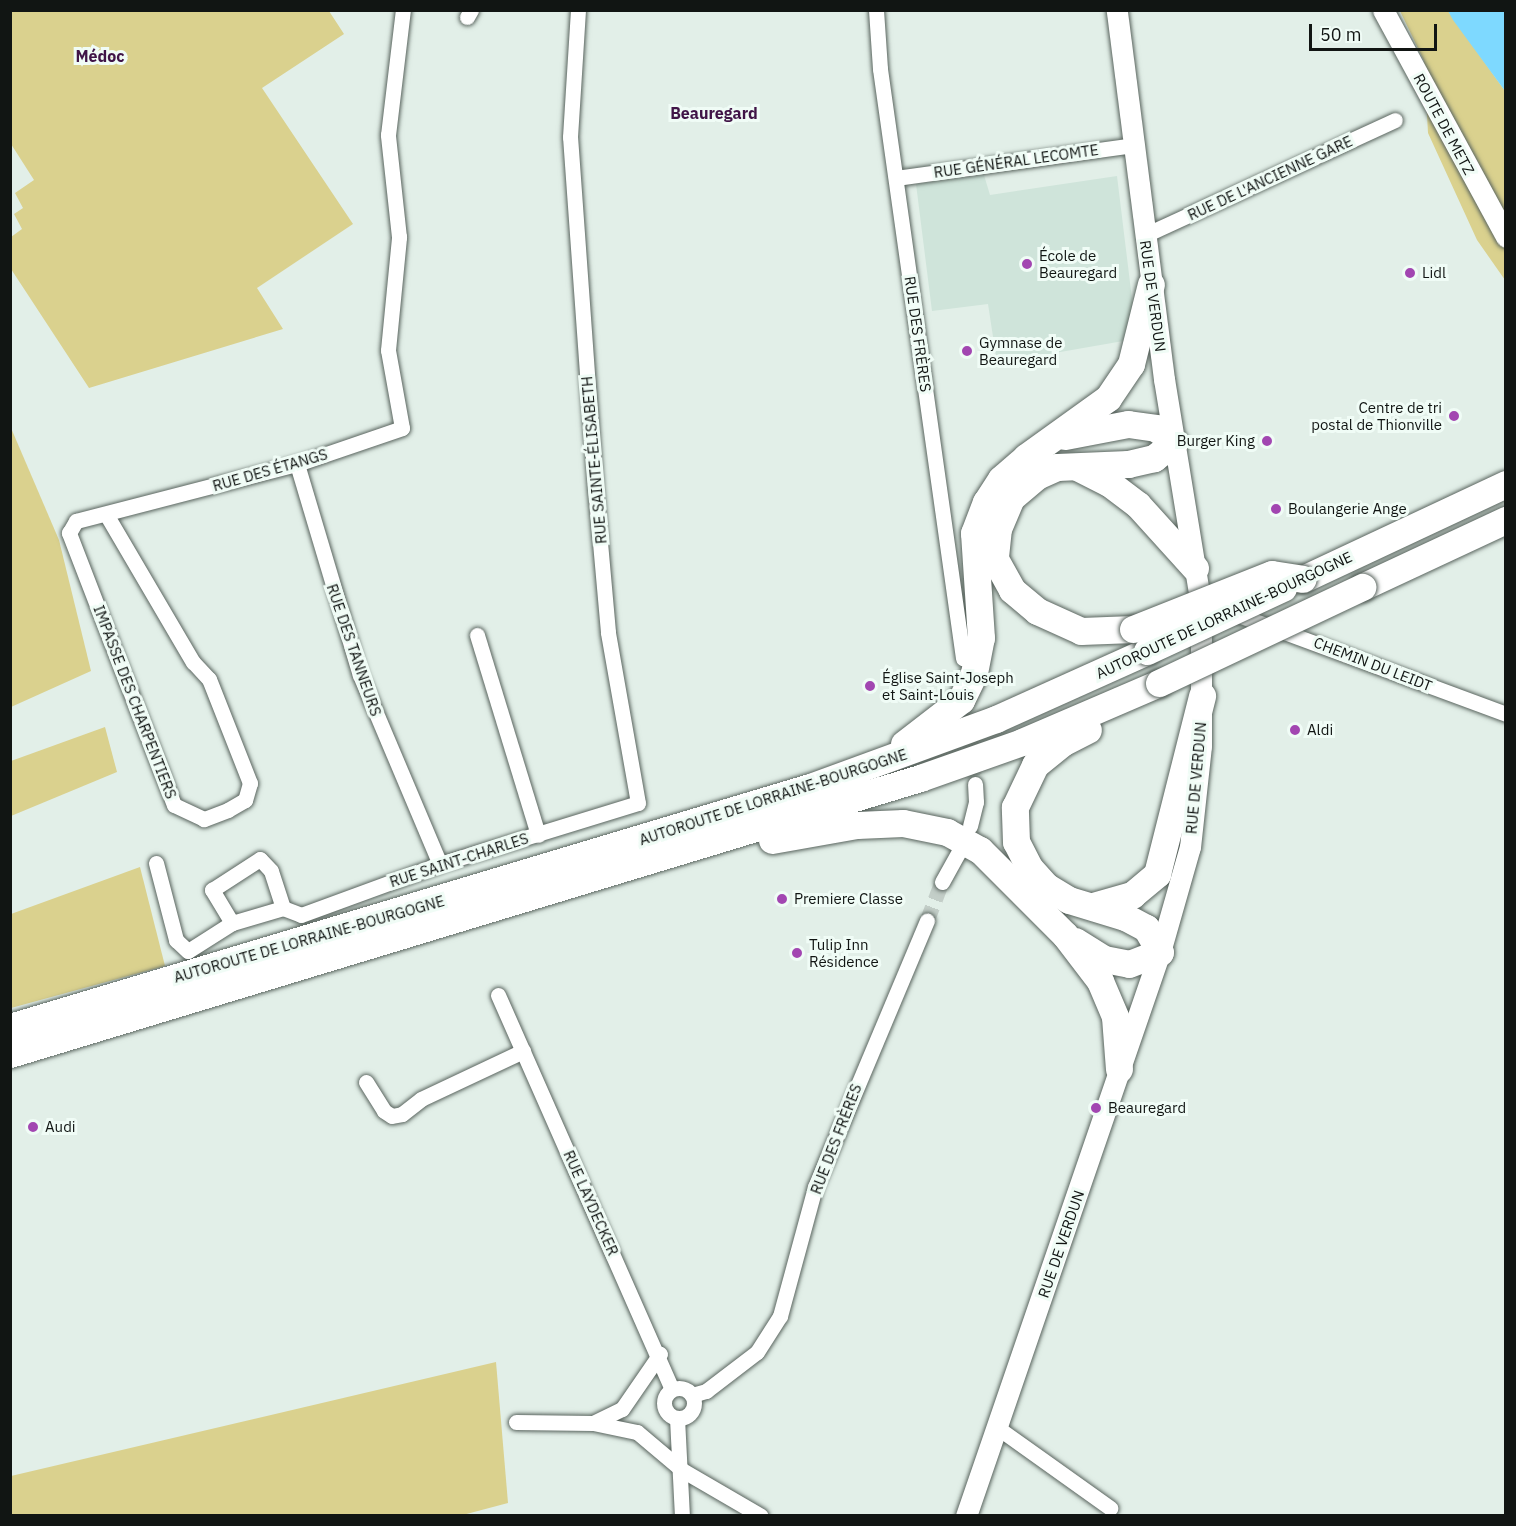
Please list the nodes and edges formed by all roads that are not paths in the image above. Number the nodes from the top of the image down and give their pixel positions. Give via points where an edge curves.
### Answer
1 (403, 10) edge
2 (578, 10) edge
3 (876, 10) edge
4 (1117, 10) edge
5 (1383, 10) edge
6 (1395, 120) dead end
7 (1135, 145) junction
8 (896, 178) junction
9 (1145, 235) junction
10 (1506, 237) edge
11 (1151, 284) junction
12 (1059, 437) junction
13 (1174, 442) junction
14 (297, 464) junction
15 (1074, 466) junction
16 (1506, 484) edge
17 (136, 506) joint
18 (106, 514) junction
19 (1506, 520) edge
20 (1195, 568) junction
21 (1201, 605) junction
22 (1240, 614) junction
23 (1203, 629) junction
24 (477, 634) dead end
25 (1140, 640) junction
26 (963, 658) dead end
27 (1159, 683) junction
28 (1202, 696) junction
29 (1506, 714) edge
30 (890, 760) junction
31 (975, 784) tunnel mouth
32 (970, 826) dead end
33 (538, 835) junction
34 (958, 853) dead end
35 (156, 863) dead end
36 (440, 864) junction
37 (638, 865) junction
38 (942, 882) tunnel mouth
39 (1093, 906) junction
40 (284, 908) junction
41 (927, 921) tunnel mouth
42 (232, 923) junction
43 (1065, 935) junction
44 (1160, 952) junction
45 (498, 995) dead end
46 (10, 1027) edge
47 (523, 1051) junction
48 (10, 1054) edge
49 (1119, 1069) junction
50 (366, 1082) dead end
51 (660, 1354) junction
52 (672, 1389) junction
53 (692, 1395) junction
54 (677, 1418) junction
55 (516, 1422) dead end
56 (593, 1423) junction
57 (998, 1428) junction
58 (682, 1470) junction
59 (1110, 1508) dead end
60 (682, 1515) edge
61 (761, 1515) edge
62 (966, 1515) edge

1 - 14 street, RUE DES ÉTANGS via 388,135 399,237 388,350 402,428
2 - 33 street, RUE SAINTE-ÉLISABETH via 570,137 593,462 608,632 638,803
3 - 8 street, RUE DES FRÈRES via 880,69
4 - 7 main road, RUE DE VERDUN
5 - 10 main road, ROUTE DE METZ
6 - 9 street, RUE DE L'ANCIENNE GARE
7 - 8 street, RUE GÉNÉRAL LECOMTE
7 - 9 main road, RUE DE VERDUN
8 - 26 street, RUE DES FRÈRES
9 - 11 main road, RUE DE VERDUN
11 - 12 highway via 1131,364 1108,398
11 - 13 main road, RUE DE VERDUN
12 - 13 highway via 1128,424 1156,428
12 - 30 highway via 1001,478 974,533 981,639 974,673 961,700 912,736
13 - 15 highway via 1154,458 1128,464
13 - 20 main road, RUE DE VERDUN
14 - 17 street, RUE DES ÉTANGS
14 - 36 street, RUE DES TANNEURS via 360,675
15 - 20 highway via 1108,483 1138,505
15 - 25 highway via 1057,467 1037,476 1011,498 998,528 995,559 1012,590 1037,611 1082,631
16 - 25 highway, AUTOROUTE DE LORRAINE-BOURGOGNE, bridge via 1303,579 1272,574
17 - 18 street, IMPASSE DES CHARPENTIERS
18 - 18 street, IMPASSE DES CHARPENTIERS via 76,521 69,533 174,805 204,819 245,800 250,783 209,679 193,662
19 - 27 highway, AUTOROUTE DE LORRAINE-BOURGOGNE, bridge
20 - 21 main road, RUE DE VERDUN
21 - 22 street, CHEMIN DU LEIDT
21 - 23 main road, RUE DE VERDUN
22 - 23 street
22 - 29 street, CHEMIN DU LEIDT
23 - 28 main road, RUE DE VERDUN
24 - 33 street, RUE SAINT-CHARLES
25 - 30 highway, AUTOROUTE DE LORRAINE-BOURGOGNE via 996,719
27 - 37 highway, AUTOROUTE DE LORRAINE-BOURGOGNE via 1022,742 932,774
27 - 39 highway via 1104,722 1062,743 1035,765 1015,807 1016,842 1029,867 1046,886 1069,900
28 - 39 highway via 1157,874 1132,895
28 - 44 main road, RUE DE VERDUN via 1190,847
30 - 46 highway, AUTOROUTE DE LORRAINE-BOURGOGNE via 629,844
31 - 32 street via 976,802
33 - 36 street, RUE SAINT-CHARLES
34 - 38 street
35 - 42 street, RUE SAINT-CHARLES via 176,939 188,951
36 - 40 street, RUE SAINT-CHARLES via 301,915
37 - 43 highway via 857,825 903,823 948,832 980,849
37 - 48 highway, AUTOROUTE DE LORRAINE-BOURGOGNE
39 - 44 highway via 1146,928
40 - 42 street, RUE SAINT-CHARLES
40 - 42 street via 271,871 260,859 212,890
41 - 53 street, RUE DES FRÈRES via 815,1187 780,1316 757,1352 706,1391
43 - 44 highway via 1104,959 1129,964
43 - 49 highway via 1100,981 1115,1017
44 - 49 main road, RUE DE VERDUN
45 - 47 street, RUE LAYDECKER
47 - 50 street via 392,1116 384,1111
47 - 51 street, RUE LAYDECKER
49 - 57 main road, RUE DE VERDUN
51 - 52 street, RUE LAYDECKER
51 - 56 street via 621,1409
52 - 53 street via 685,1389
52 - 54 street via 665,1396 664,1405 668,1414
53 - 54 street via 693,1409
54 - 58 street
55 - 56 street
56 - 58 street via 637,1432
57 - 59 street
57 - 62 main road, RUE DE VERDUN
58 - 60 street
58 - 61 street

